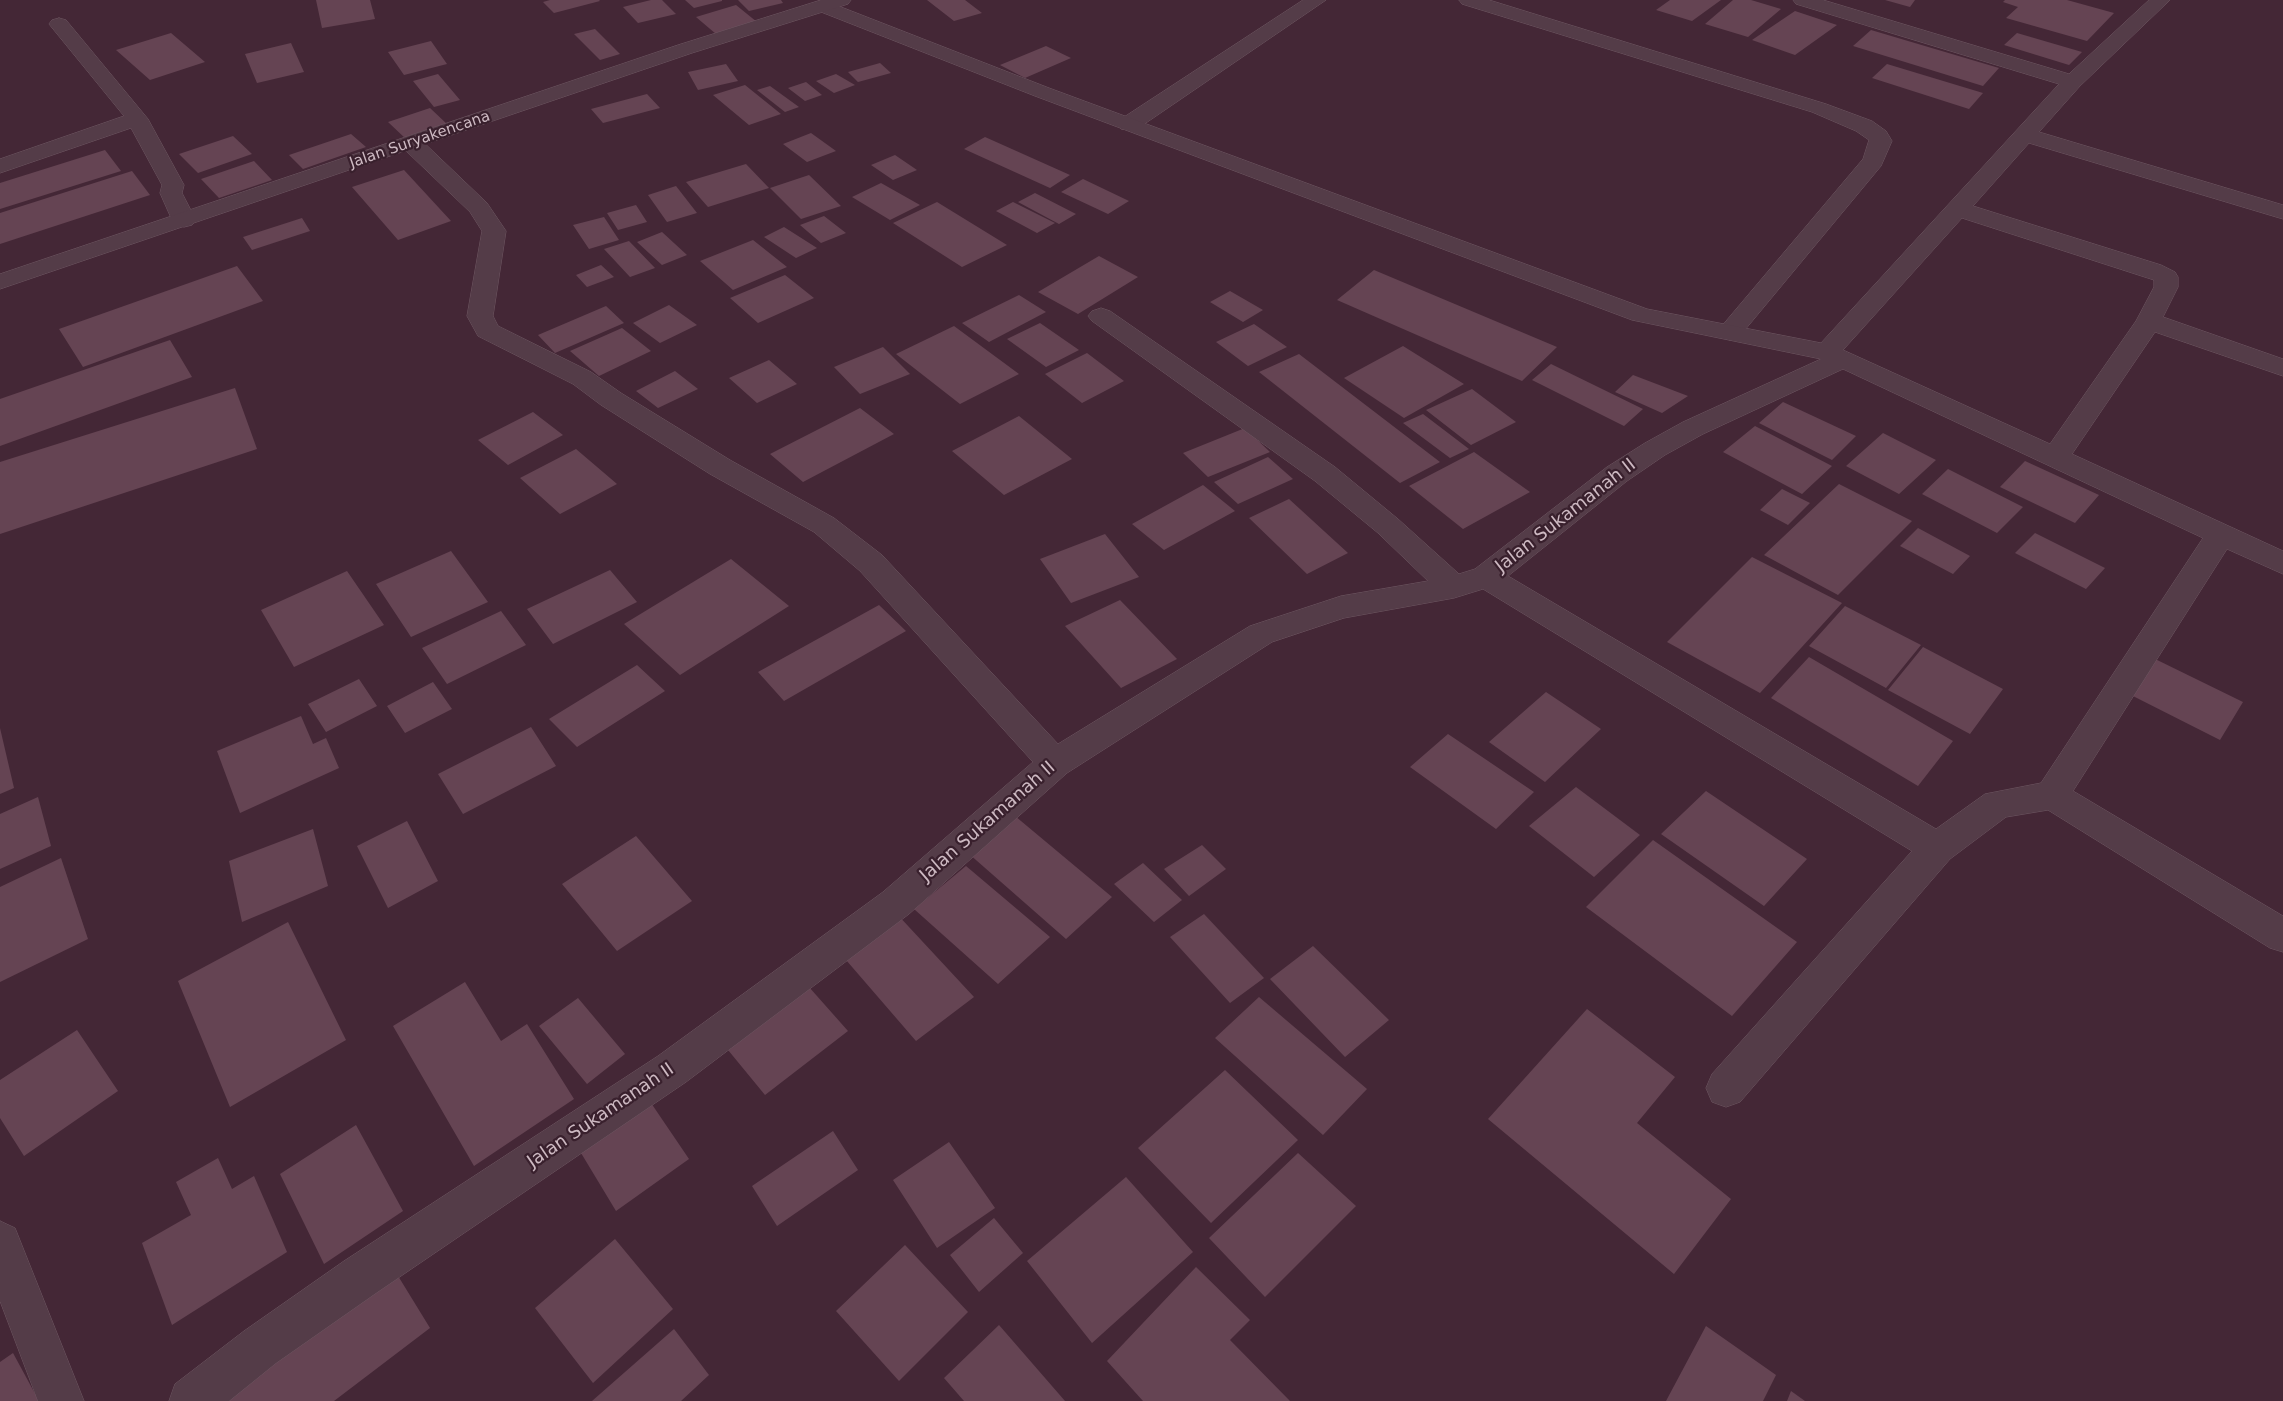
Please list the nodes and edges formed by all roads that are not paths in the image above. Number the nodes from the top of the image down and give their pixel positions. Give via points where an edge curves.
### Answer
1 (1316, 0) edge
2 (1469, 0) edge
3 (1803, 0) edge
4 (2160, 0) edge
5 (832, 3) edge
6 (59, 24) dead end
7 (2073, 82) junction
8 (137, 118) junction
9 (1129, 124) junction
10 (2026, 135) junction
11 (411, 143) junction
12 (0, 166) edge
13 (1958, 209) junction
14 (2283, 213) edge
15 (184, 220) junction
16 (0, 282) edge
17 (1101, 316) dead end
18 (2149, 321) junction
19 (1730, 332) junction
20 (1835, 356) junction
21 (2283, 368) edge
22 (2055, 458) junction
23 (2221, 534) junction
24 (2283, 563) edge
25 (1470, 582) junction
26 (1055, 763) junction
27 (2052, 795) junction
28 (1937, 848) junction
29 (2283, 936) edge
30 (1726, 1088) dead end
31 (0, 1243) edge
32 (61, 1401) edge
33 (192, 1401) edge

1 - 9 street
2 - 19 street via 1819,108 1864,126 1878,136 1881,141 1872,161
3 - 7 street
4 - 7 street
5 - 9 street
5 - 11 street, Jalan Suryakencana
6 - 8 street
7 - 10 street
8 - 12 street
8 - 15 street via 173,185 171,193
9 - 19 street via 1641,315
10 - 13 street
10 - 14 street
11 - 15 street, Jalan Suryakencana
11 - 26 street via 479,208 494,231 480,316 488,331 582,378 720,467 824,525 871,563
13 - 18 street via 2152,270 2166,278
13 - 20 street
15 - 16 street, Jalan Suryakencana
17 - 25 street
18 - 21 street
18 - 22 street
19 - 20 street
20 - 22 street
20 - 25 street, Jalan Sukamanah II via 1655,449
22 - 23 street
23 - 24 street
23 - 27 street
25 - 26 street, Jalan Sukamanah II via 1341,607 1261,634
25 - 28 street
26 - 33 street, Jalan Sukamanah II via 896,903 672,1069 360,1276
27 - 28 street via 1996,804
27 - 29 street
28 - 30 street
31 - 32 street

